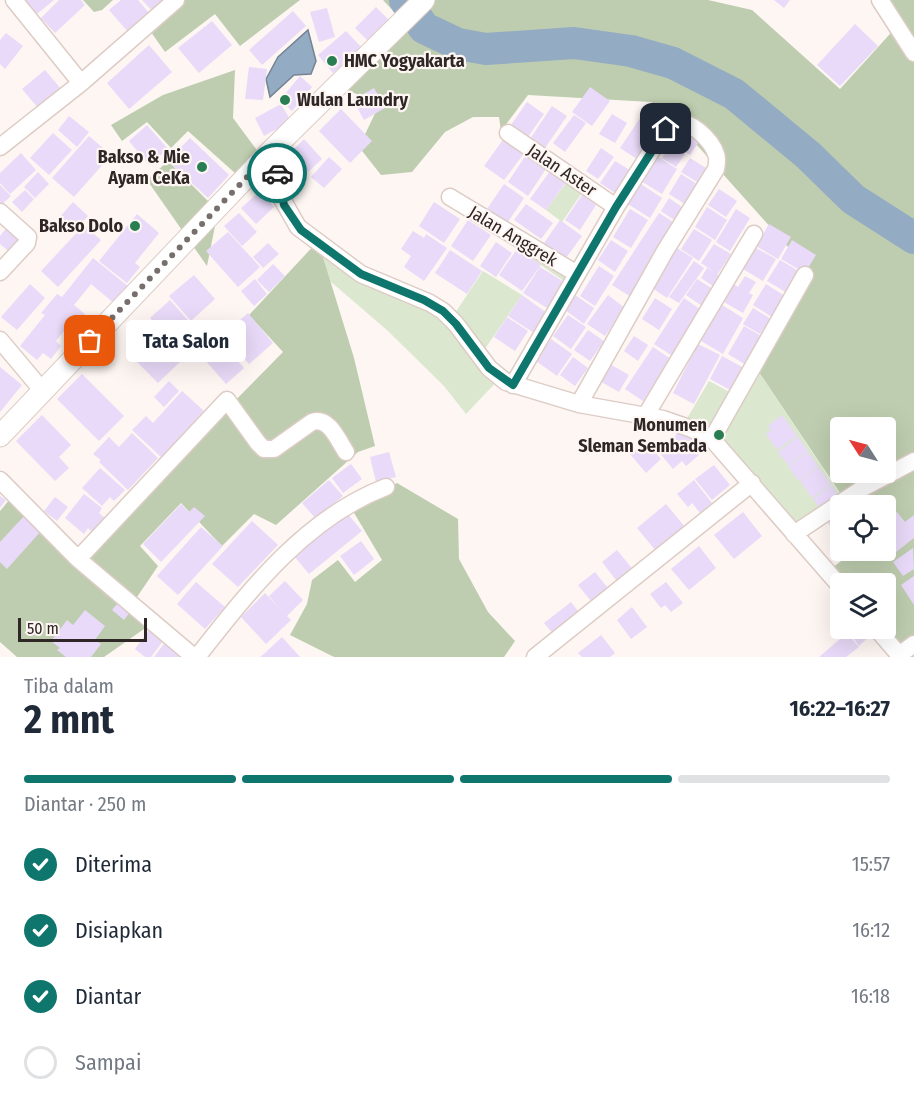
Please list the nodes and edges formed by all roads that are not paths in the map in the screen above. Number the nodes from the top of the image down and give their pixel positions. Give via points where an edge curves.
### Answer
1 (14, 0) edge
2 (176, 0) edge
3 (423, 0) edge
4 (880, 0) edge
5 (914, 53) edge
6 (81, 83) junction
7 (508, 133) dead end
8 (0, 147) edge
9 (272, 151) junction
10 (450, 197) dead end
11 (616, 207) junction
12 (0, 212) edge
13 (754, 234) dead end
14 (0, 272) edge
15 (577, 274) junction
16 (805, 275) dead end
17 (0, 340) edge
18 (513, 385) junction
19 (42, 390) junction
20 (579, 404) junction
21 (646, 415) junction
22 (0, 436) edge
23 (712, 439) junction
24 (346, 452) dead end
25 (914, 461) edge
26 (0, 480) edge
27 (752, 483) junction
28 (386, 487) dead end
29 (794, 534) junction
30 (78, 559) junction
31 (830, 575) edge
32 (885, 639) edge
33 (914, 644) edge
34 (900, 656) edge
35 (195, 657) edge
36 (536, 657) edge

1 - 6 street
2 - 6 street
3 - 9 street
4 - 5 street
6 - 8 street
7 - 11 street, Jalan Aster
9 - 18 street via 282,199 298,227 361,274 443,311 489,368
9 - 19 street
10 - 15 street, Jalan Anggrek
11 - 15 street
11 - 20 street via 674,121 699,132 716,154 716,169
12 - 14 street via 28,237
13 - 21 street
15 - 18 street
16 - 23 street
17 - 19 street
18 - 20 street
19 - 22 street
20 - 21 street
21 - 23 street
23 - 27 street
24 - 30 street via 320,420 274,449 264,449 227,400
25 - 29 street via 863,488
26 - 30 street
27 - 29 street
27 - 36 street
28 - 35 street via 357,499 276,563
29 - 31 street
30 - 35 street
32 - 34 street
33 - 34 street

